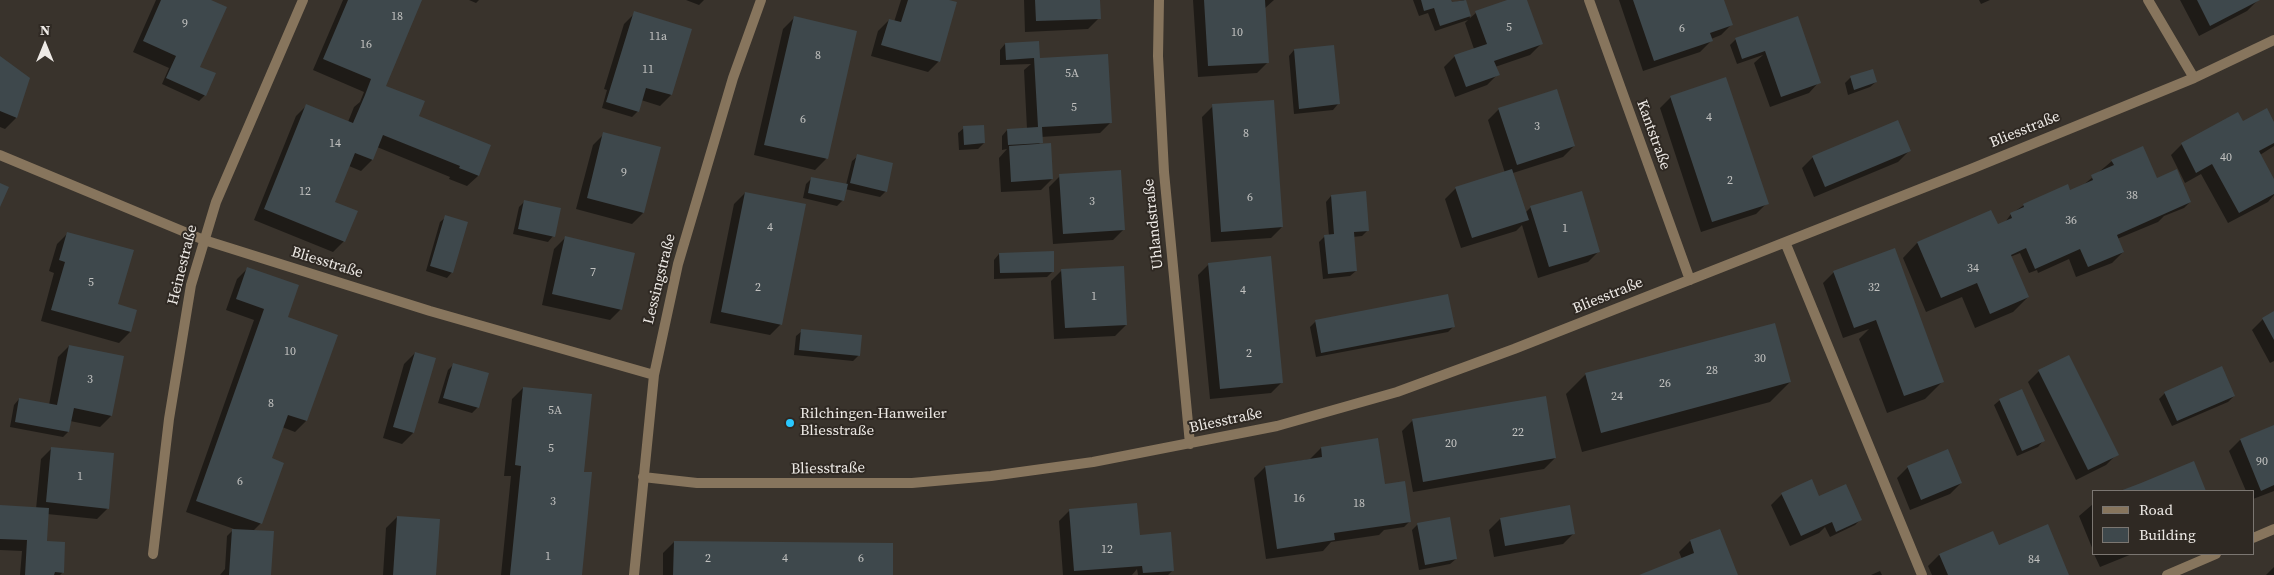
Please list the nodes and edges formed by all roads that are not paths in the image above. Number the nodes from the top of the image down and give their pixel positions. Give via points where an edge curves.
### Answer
1 (303, 0) edge
2 (761, 0) edge
3 (1159, 0) edge
4 (1589, 0) edge
5 (2148, 0) edge
6 (2274, 40) edge
7 (2194, 78) junction
8 (0, 155) edge
9 (204, 240) junction
10 (1785, 242) junction
11 (1690, 280) junction
12 (654, 375) junction
13 (1190, 444) junction
14 (643, 476) junction
15 (2274, 529) edge
16 (2254, 538) edge
17 (153, 554) dead end
18 (2214, 555) edge
19 (634, 575) edge
20 (1922, 575) edge
21 (2167, 575) edge

1 - 9 street, Heinestraße via 216,202
2 - 12 street, Lessingstraße via 733,78 678,264
3 - 13 street, Uhlandstraße via 1158,56 1164,172
4 - 11 street, Kantstraße
5 - 7 street
6 - 7 street, Bliesstraße
7 - 10 street, Bliesstraße
8 - 9 street, Bliesstraße
9 - 12 street, Bliesstraße via 430,311
9 - 17 street, Heinestraße via 192,285 169,419
10 - 11 street, Bliesstraße
10 - 20 street
11 - 13 street, Bliesstraße via 1398,392 1277,426
12 - 14 street, Lessingstraße
13 - 14 street, Bliesstraße via 1037,470 912,483 698,483
14 - 19 street, Lessingstraße
15 - 16 street
18 - 21 street

